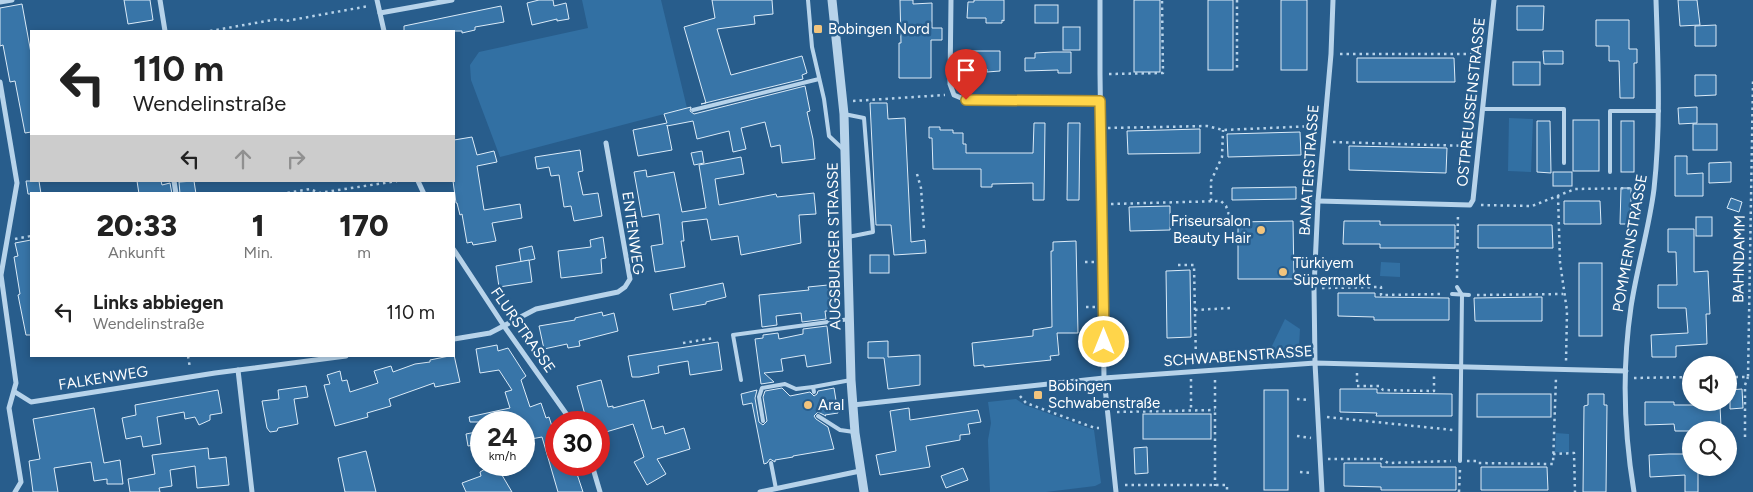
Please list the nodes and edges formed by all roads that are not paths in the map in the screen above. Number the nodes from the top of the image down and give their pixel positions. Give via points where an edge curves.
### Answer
1 (12, 0) edge
2 (160, 0) edge
3 (452, 0) edge
4 (808, 0) edge
5 (832, 0) edge
6 (951, 0) edge
7 (1100, 0) edge
8 (1333, 0) edge
9 (1494, 0) edge
10 (1656, 0) edge
11 (0, 2) edge
12 (378, 2) edge
13 (380, 13) junction
14 (165, 30) edge
15 (384, 30) edge
16 (819, 79) junction
17 (0, 82) edge
18 (1100, 101) junction
19 (1483, 109) junction
20 (693, 110) dead end
21 (1659, 111) junction
22 (844, 114) junction
23 (606, 143) dead end
24 (846, 152) junction
25 (1564, 163) dead end
26 (1610, 172) dead end
27 (1318, 201) junction
28 (848, 237) junction
29 (455, 252) edge
30 (1457, 287) road end
31 (1452, 294) road end
32 (1462, 295) junction
33 (1469, 295) road end
34 (2, 300) edge
35 (850, 319) junction
36 (504, 326) junction
37 (455, 339) edge
38 (338, 357) edge
39 (1315, 363) junction
40 (1461, 366) junction
41 (238, 370) junction
42 (1626, 371) junction
43 (1104, 378) junction
44 (741, 380) dead end
45 (851, 380) junction
46 (15, 392) junction
47 (853, 405) junction
48 (564, 411) edge
49 (818, 416) dead end
50 (763, 421) dead end
51 (855, 433) junction
52 (1467, 461) road end
53 (771, 463) dead end
54 (860, 472) junction
55 (595, 476) edge
56 (776, 489) junction
57 (15, 492) edge
58 (252, 492) edge
59 (600, 492) edge
60 (760, 492) edge
61 (864, 492) edge
62 (1116, 492) edge
63 (1322, 492) edge
64 (1634, 492) edge

1 - 11 street
2 - 14 street
3 - 13 street
4 - 16 lane via 812,47
5 - 22 street, AUGSBURGER STRASSE
6 - 18 street via 950,84 954,95 966,100
7 - 18 street
8 - 27 street, BANATERSTRASSE
9 - 19 street, OSTPREUSSENSTRASSE
10 - 21 street, POMMERNSTRASSE
12 - 13 street
13 - 15 street
16 - 20 lane
16 - 24 lane via 829,136
17 - 34 street via 17,183 1,275
18 - 43 street
19 - 25 lane via 1564,109
19 - 27 street, OSTPREUSSENSTRASSE via 1470,204
21 - 26 lane via 1610,111
21 - 42 street, POMMERNSTRASSE via 1654,187 1631,308
22 - 24 street, AUGSBURGER STRASSE
22 - 28 lane via 864,118 872,232
23 - 36 street, ENTENWEG via 630,279 626,287 618,292 536,309
24 - 28 street, AUGSBURGER STRASSE
27 - 39 street, BANATERSTRASSE
28 - 35 street, AUGSBURGER STRASSE
29 - 36 street, FLURSTRASSE
30 - 32 lane
31 - 32 lane
32 - 33 lane
32 - 40 lane
34 - 46 street
35 - 44 lane via 733,335
35 - 45 street, AUGSBURGER STRASSE
36 - 37 street via 490,333
36 - 48 street, FLURSTRASSE
38 - 41 street, FALKENWEG
39 - 40 street, SCHWABENSTRASSE
39 - 43 street, SCHWABENSTRASSE
39 - 63 street, BANATERSTRASSE
40 - 42 street, SCHWABENSTRASSE
40 - 52 lane via 1459,461
41 - 46 street, FALKENWEG via 31,402
41 - 58 street
42 - 64 street, POMMERNSTRASSE via 1627,431
43 - 47 street, SCHWABENSTRASSE
43 - 62 street
45 - 47 street, AUGSBURGER STRASSE
45 - 50 lane via 813,389 796,390 785,384 762,388 759,397
46 - 57 street via 9,408 21,482
47 - 51 street, AUGSBURGER STRASSE
49 - 51 lane via 840,430
51 - 54 street, AUGSBURGER STRASSE
53 - 56 lane
54 - 56 street
54 - 61 street, AUGSBURGER STRASSE
55 - 59 street
56 - 60 street

